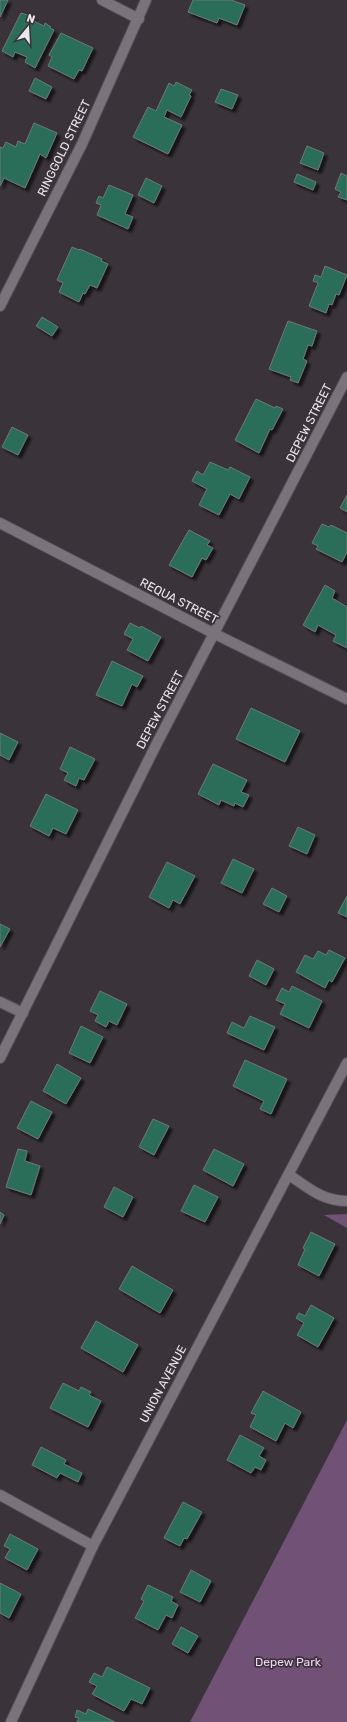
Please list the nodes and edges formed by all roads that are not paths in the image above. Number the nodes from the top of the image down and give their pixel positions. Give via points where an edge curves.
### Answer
1 (102, 0) edge
2 (146, 0) edge
3 (139, 19) junction
4 (0, 306) edge
5 (347, 377) edge
6 (0, 523) edge
7 (215, 634) junction
8 (347, 699) edge
9 (0, 1002) edge
10 (23, 1013) junction
11 (0, 1058) edge
12 (347, 1063) edge
13 (290, 1174) junction
14 (347, 1201) edge
15 (0, 1495) edge
16 (93, 1546) junction
17 (11, 1722) edge

1 - 3 street
2 - 3 street, RINGGOLD STREET
3 - 4 street, RINGGOLD STREET via 82,144
5 - 7 street, DEPEW STREET
6 - 7 street, REQUA STREET
7 - 8 street, REQUA STREET
7 - 10 street, DEPEW STREET via 156,745
9 - 10 street
10 - 11 street, DEPEW STREET
12 - 13 street, UNION AVENUE
13 - 14 street via 320,1196 335,1201
13 - 16 street, UNION AVENUE
15 - 16 street
16 - 17 street, UNION AVENUE

